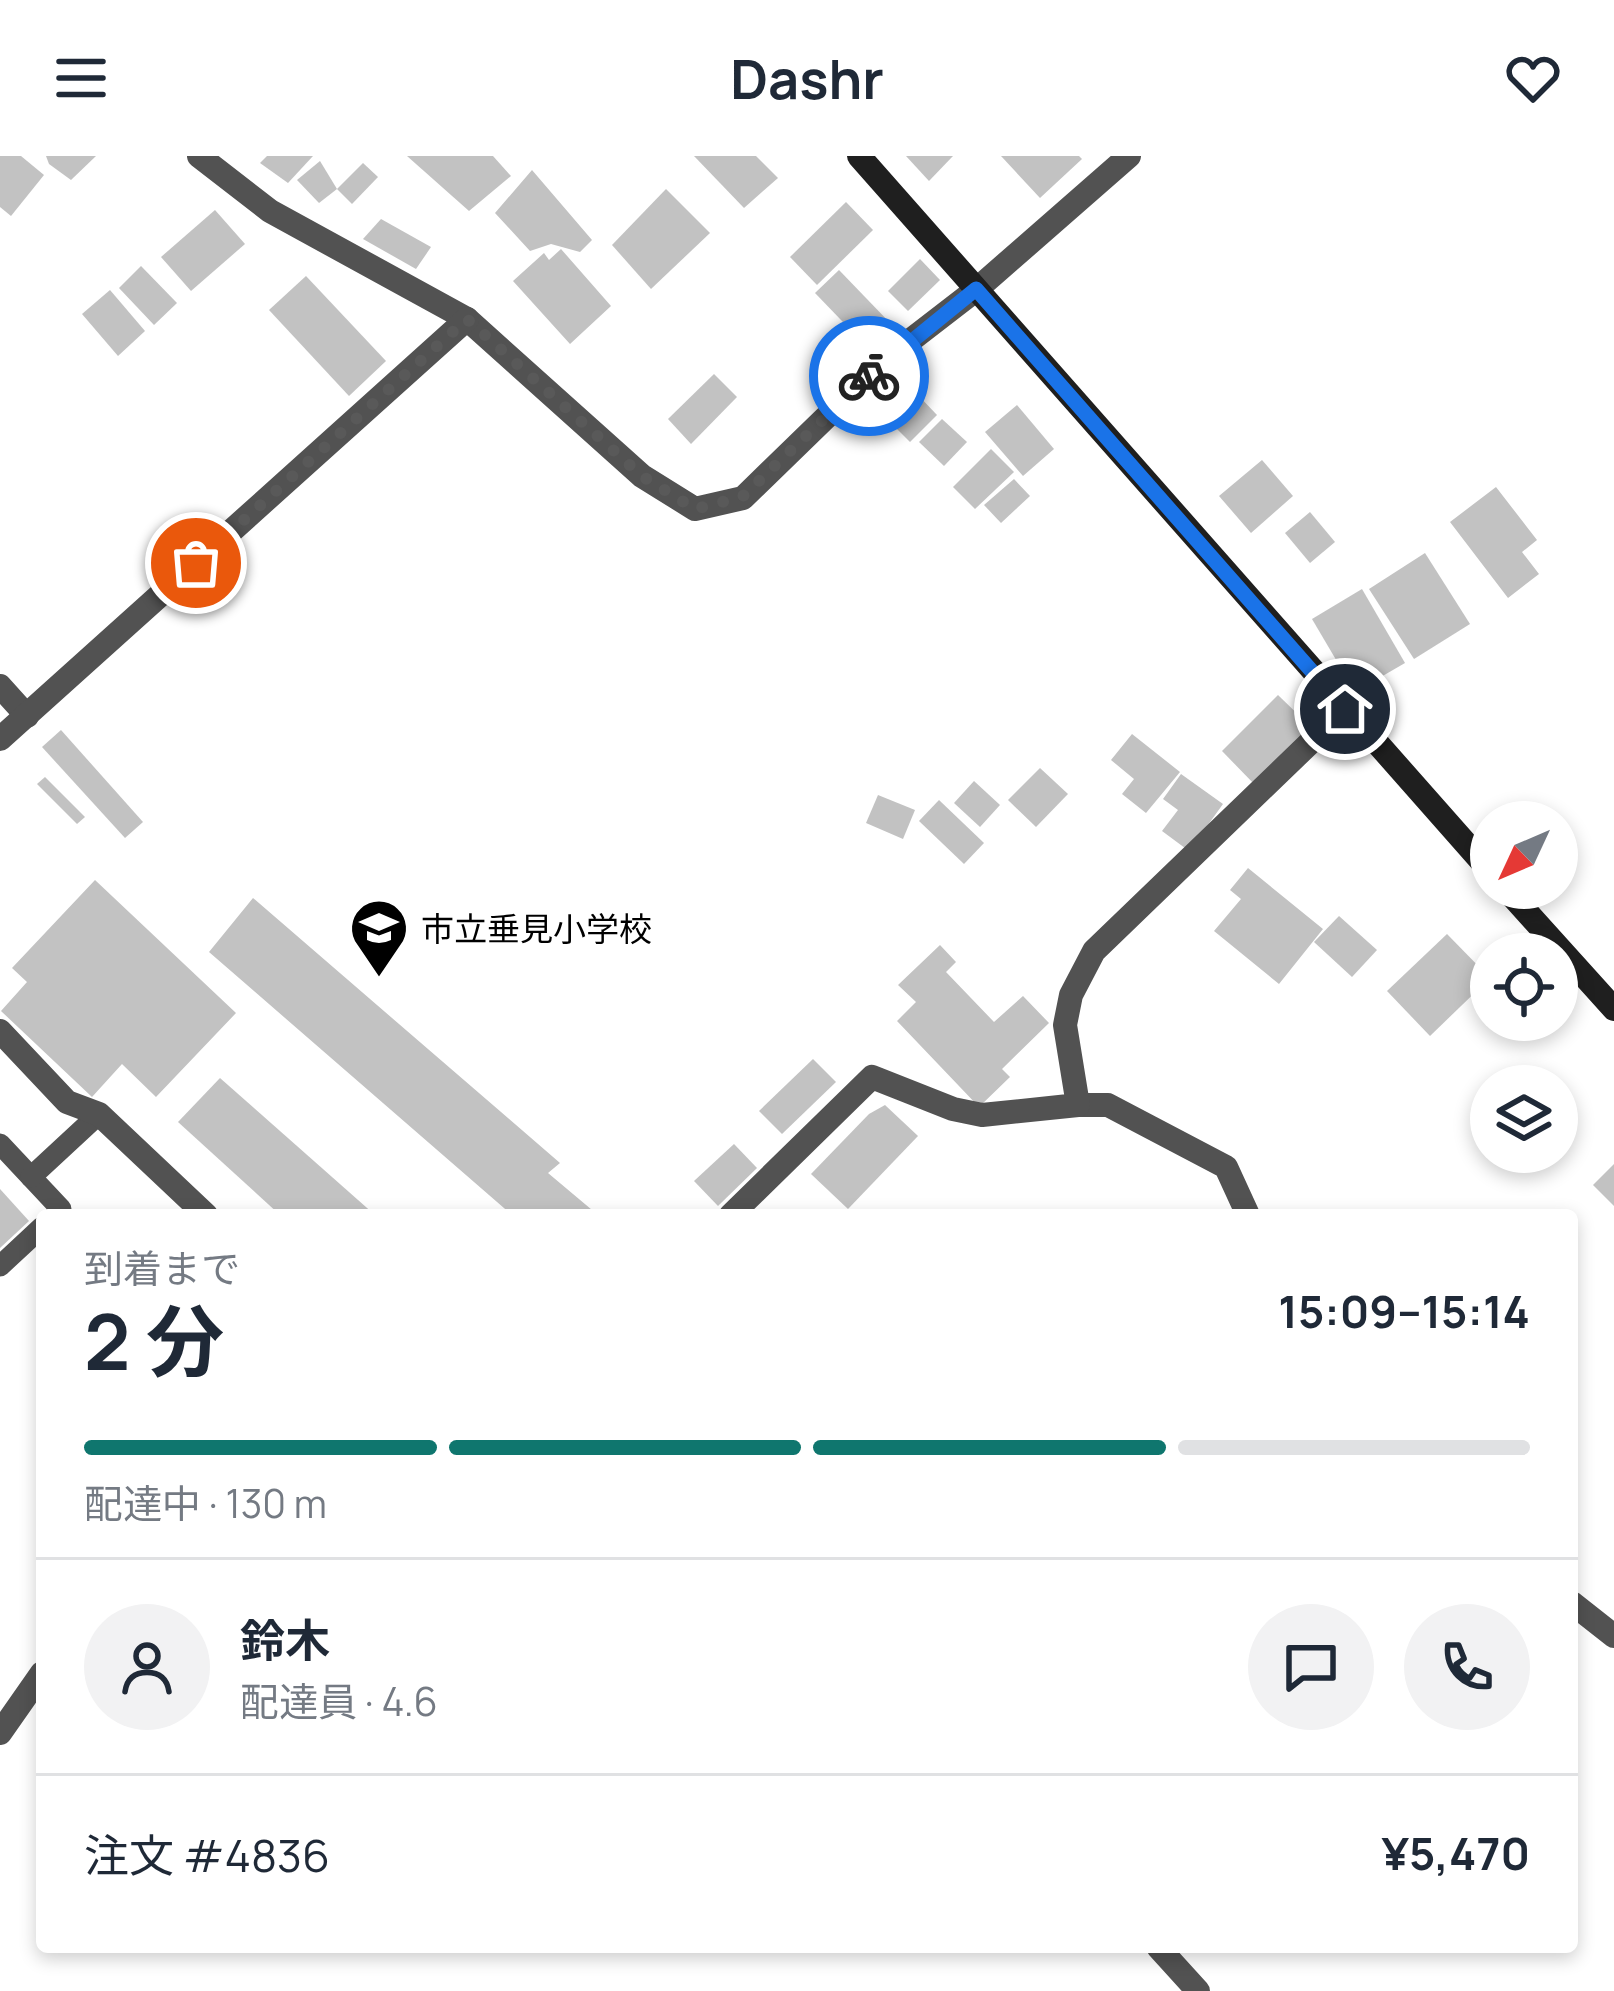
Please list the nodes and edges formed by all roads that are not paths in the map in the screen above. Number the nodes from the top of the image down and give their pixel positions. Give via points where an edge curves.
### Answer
1 (199, 156) edge
2 (859, 156) edge
3 (1129, 156) edge
4 (976, 289) junction
5 (467, 319) junction
6 (0, 686) edge
7 (1345, 709) junction
8 (26, 716) junction
9 (0, 740) edge
10 (1470, 849) edge
11 (1524, 909) edge
12 (1614, 1009) edge
13 (0, 1031) edge
14 (1078, 1105) junction
15 (100, 1114) junction
16 (0, 1144) edge
17 (32, 1177) junction
18 (62, 1209) edge
19 (200, 1209) edge
20 (737, 1209) edge
21 (1245, 1209) edge
22 (36, 1233) edge
23 (0, 1266) edge
24 (1578, 1608) edge
25 (1614, 1636) edge
26 (36, 1681) edge
27 (0, 1733) edge
28 (1163, 1953) edge
29 (1198, 1991) edge

1 - 5 street via 270,211
2 - 4 street
3 - 4 street
4 - 5 street via 885,360 742,497 695,509 642,476
4 - 7 street
5 - 8 street
6 - 8 street
7 - 10 street
7 - 14 street via 1094,951 1065,1025
8 - 9 street
11 - 12 street
13 - 15 street via 67,1102
14 - 20 street via 982,1115 872,1077
14 - 21 street via 1108,1105 1226,1167
15 - 17 lane
15 - 19 street
16 - 17 lane
17 - 18 lane
22 - 23 lane
24 - 25 street
26 - 27 street
28 - 29 street

